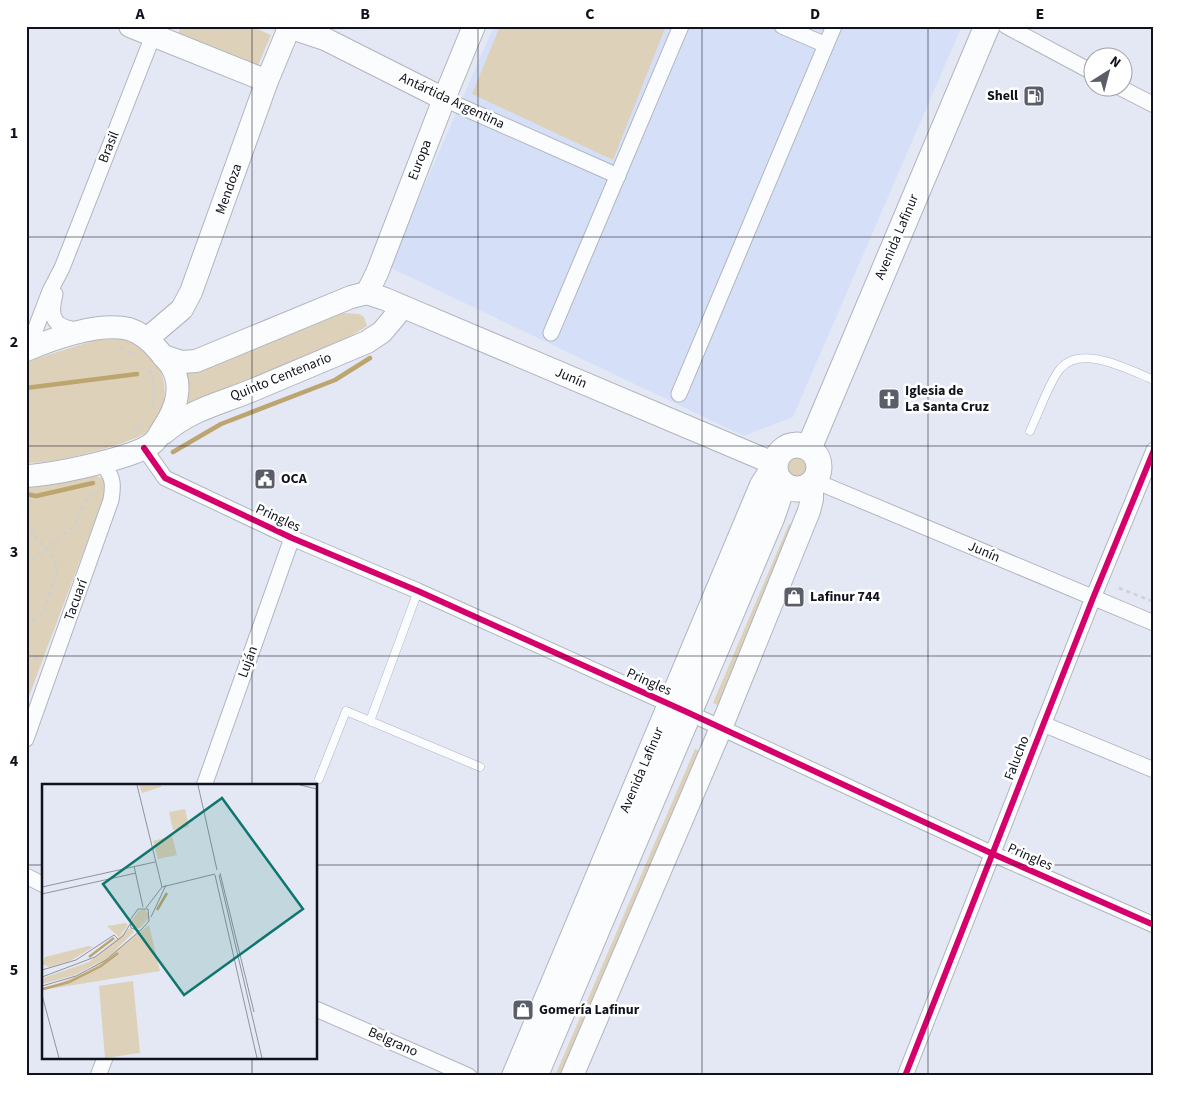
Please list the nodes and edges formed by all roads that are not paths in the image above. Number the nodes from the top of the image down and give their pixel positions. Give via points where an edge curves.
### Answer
1 (130, 26) edge
2 (474, 26) edge
3 (681, 26) edge
4 (782, 26) edge
5 (834, 26) edge
6 (987, 26) edge
7 (1006, 26) edge
8 (288, 27) edge
9 (155, 31) edge
10 (826, 45) junction
11 (1082, 67) edge
12 (268, 81) junction
13 (1132, 94) edge
14 (444, 99) junction
15 (1154, 105) edge
16 (618, 176) junction
17 (62, 268) junction
18 (367, 293) junction
19 (403, 307) junction
20 (551, 334) dead end
21 (110, 336) junction
22 (26, 342) edge
23 (144, 348) junction
24 (26, 350) edge
25 (156, 362) junction
26 (1154, 380) edge
27 (679, 394) dead end
28 (1030, 431) dead end
29 (144, 441) junction
30 (809, 448) junction
31 (1154, 450) edge
32 (102, 462) junction
33 (26, 476) edge
34 (793, 478) junction
35 (292, 538) junction
36 (418, 591) junction
37 (1093, 598) junction
38 (1154, 623) edge
39 (695, 716) junction
40 (370, 721) junction
41 (1043, 724) junction
42 (26, 739) edge
43 (480, 767) dead end
44 (1154, 770) edge
45 (319, 779) dead end
46 (205, 784) edge
47 (993, 854) junction
48 (26, 876) edge
49 (42, 884) edge
50 (1154, 925) edge
51 (318, 1010) edge
52 (104, 1060) edge
53 (98, 1076) edge
54 (469, 1076) edge
55 (513, 1076) edge
56 (535, 1076) edge
57 (549, 1076) edge
58 (572, 1076) edge
59 (905, 1076) edge

1 - 9 street
2 - 14 street, Europa
3 - 16 street
4 - 10 street
5 - 10 street
6 - 30 main road, Avenida Lafinur
7 - 11 street
8 - 12 street, Mendoza
8 - 14 street, Antártida Argentina via 325,39
9 - 12 street
9 - 17 street, Brasil
10 - 27 street
12 - 23 street, Mendoza via 191,292 182,309
13 - 15 street
14 - 16 street, Antártida Argentina
14 - 18 street, Europa
16 - 20 street
17 - 21 street, Brasil via 52,306 56,322 72,329
17 - 22 street, Brasil via 34,333
18 - 19 street, Junín
18 - 25 street via 196,361
19 - 29 street, Quinto Centenario via 382,332 367,342 190,414
19 - 34 street, Junín
21 - 23 street via 130,330
21 - 24 street via 67,335
23 - 25 street
25 - 29 street via 174,370 177,399 168,420
26 - 28 lane via 1103,360 1083,358 1069,362 1058,371
29 - 32 street, Quinto Centenario via 128,456
29 - 35 street, Pringles via 165,478
30 - 34 main road via 819,460 820,471
30 - 34 main road via 790,446 780,453
31 - 37 street, Falucho
32 - 33 street, Quinto Centenario
32 - 42 street, Tacuarí via 110,472 111,500
34 - 37 street, Junín
34 - 39 main road, Avenida Lafinur via 772,517
34 - 39 street, Avenida Lafinur via 812,499 809,511
35 - 36 street, Pringles
35 - 46 street, Luján
36 - 39 street, Pringles
36 - 40 lane
37 - 38 street, Junín
37 - 41 street, Falucho
39 - 47 street, Pringles
39 - 55 street, Avenida Lafinur
39 - 56 main road, Avenida Lafinur
39 - 57 main road, Avenida Lafinur
39 - 58 street, Avenida Lafinur
40 - 43 lane
40 - 45 lane via 346,711
41 - 44 street
41 - 47 street, Falucho
47 - 50 street, Pringles
47 - 59 street, Falucho
48 - 49 street
51 - 54 street, Belgrano
52 - 53 street

